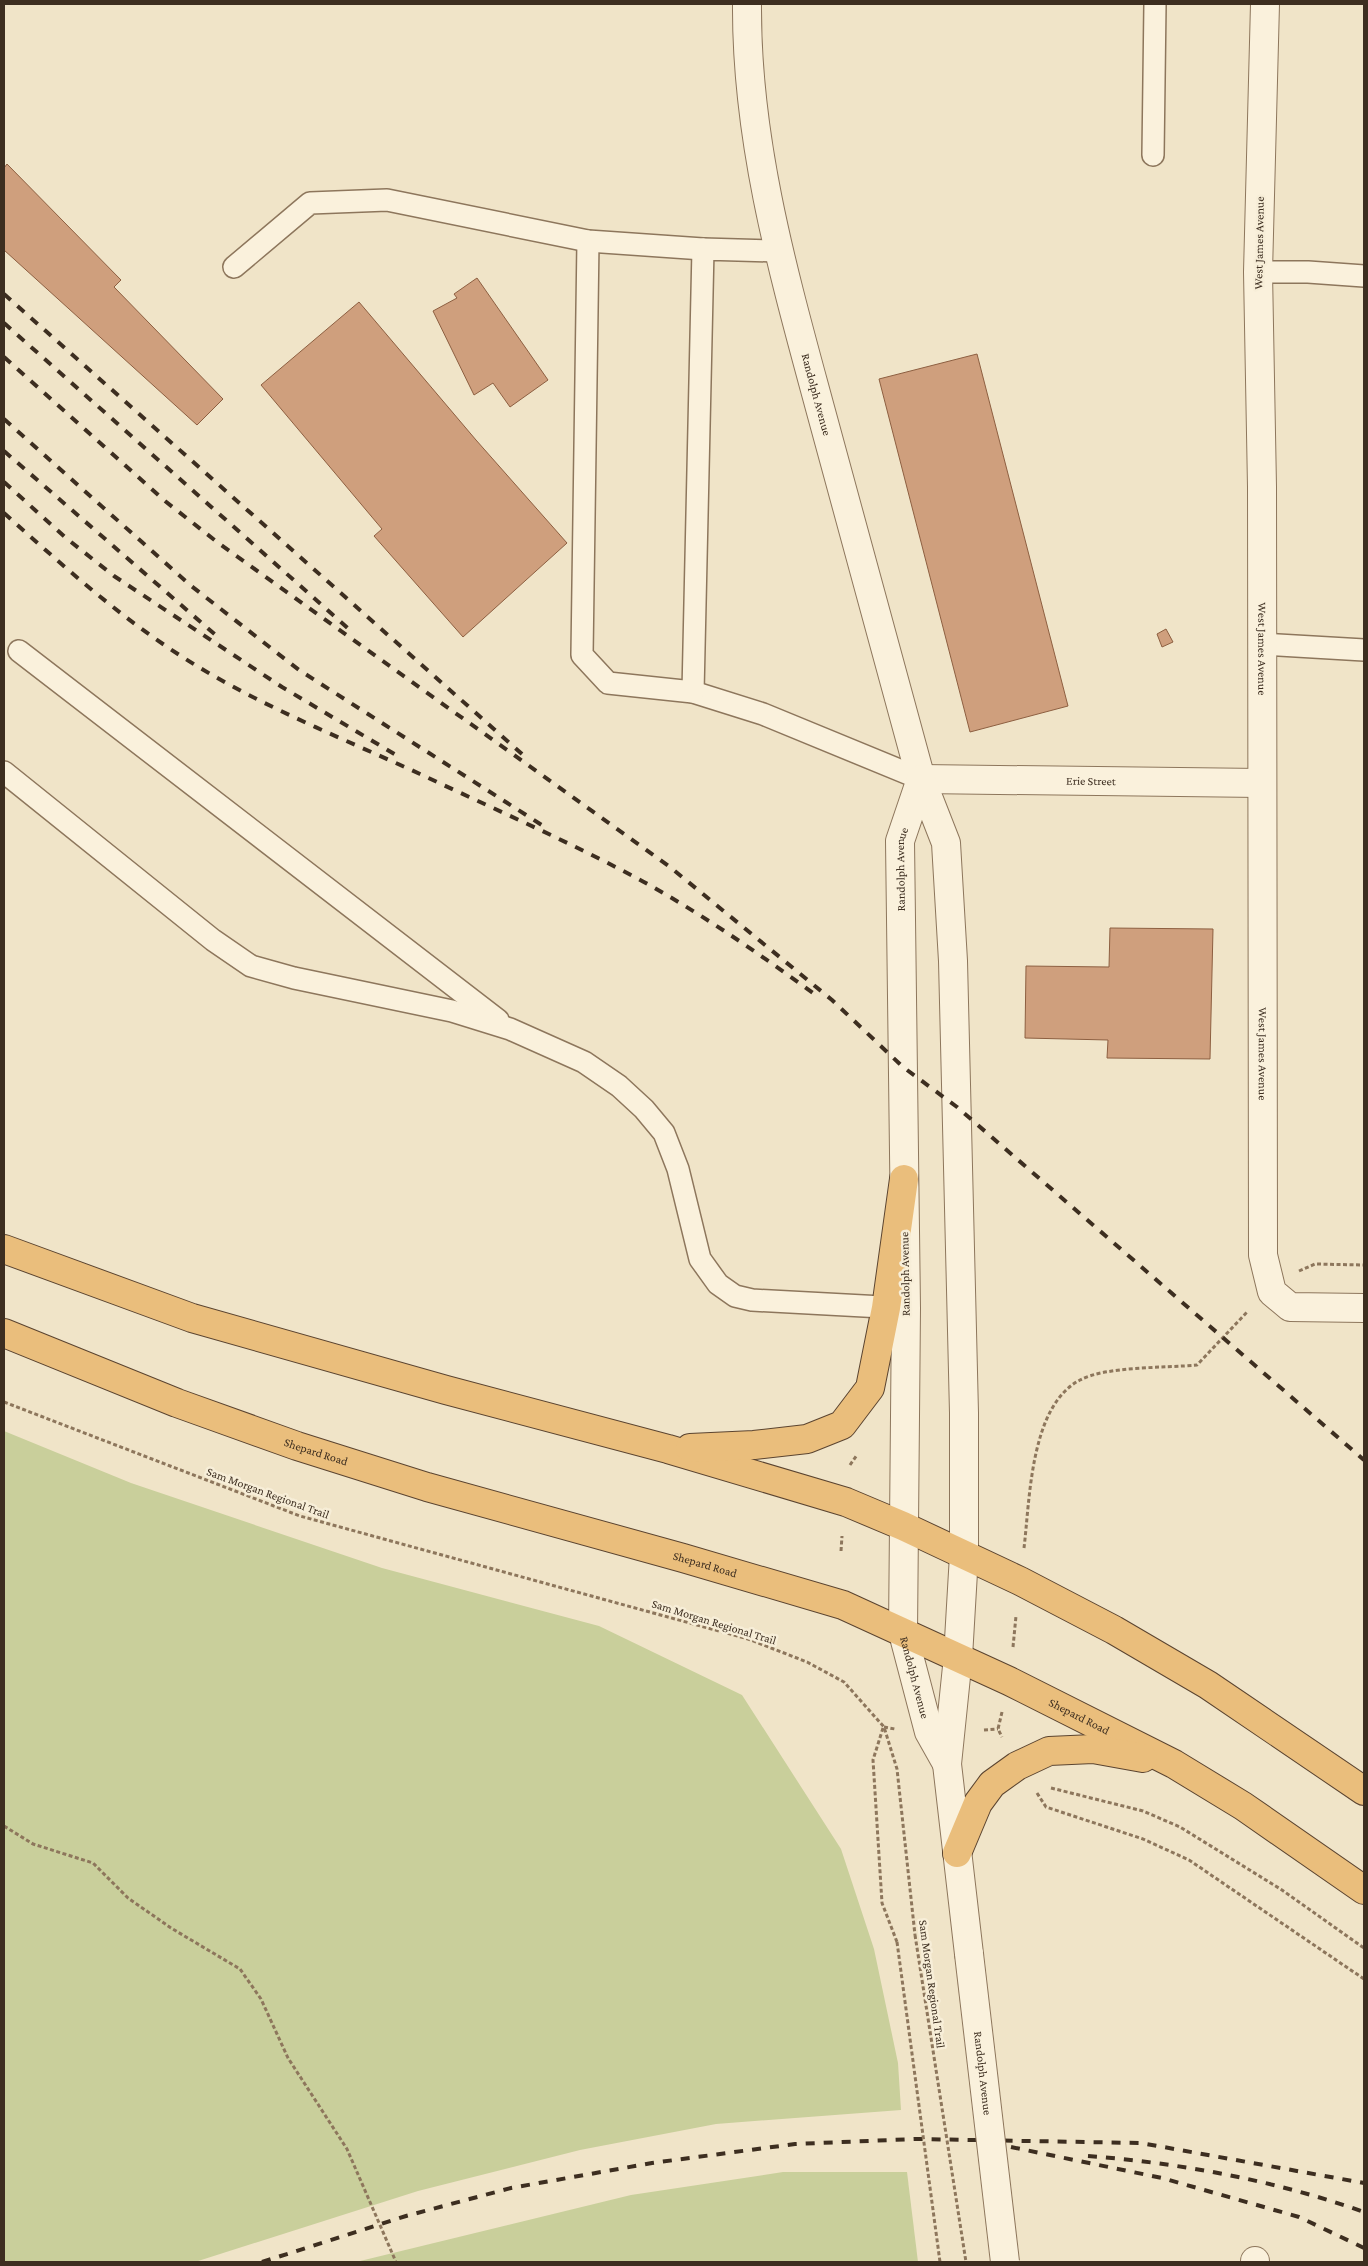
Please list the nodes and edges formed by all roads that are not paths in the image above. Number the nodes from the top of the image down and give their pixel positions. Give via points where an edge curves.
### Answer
1 (747, 4) edge
2 (1155, 4) edge
3 (1265, 4) edge
4 (1153, 155) dead end
5 (588, 241) junction
6 (703, 248) junction
7 (777, 251) junction
8 (234, 267) dead end
9 (1258, 272) junction
10 (1364, 276) edge
11 (1262, 644) junction
12 (1364, 650) edge
13 (19, 651) dead end
14 (693, 692) junction
15 (4, 772) edge
16 (921, 779) junction
17 (1261, 784) junction
18 (510, 1029) junction
19 (904, 1179) joint
20 (4, 1249) edge
21 (896, 1308) junction
22 (1364, 1308) edge
23 (4, 1333) edge
24 (668, 1449) junction
25 (903, 1526) junction
26 (964, 1555) junction
27 (904, 1633) junction
28 (958, 1657) junction
29 (947, 1764) junction
30 (1174, 1764) junction
31 (1364, 1791) edge
32 (957, 1853) junction
33 (1364, 1890) edge
34 (1006, 2262) edge

1 - 7 street, Randolph Avenue via 750,93
2 - 4 lane
3 - 9 street, West James Avenue
5 - 6 lane
5 - 8 lane via 387,200 310,203
5 - 14 lane via 582,655 608,683
6 - 7 lane
6 - 14 lane
7 - 16 street, Randolph Avenue
9 - 10 lane
9 - 11 street, West James Avenue
11 - 12 lane
11 - 17 street, West James Avenue
13 - 18 lane
14 - 16 lane via 763,714
15 - 18 lane via 213,940 251,966 452,1011
16 - 17 street, Erie Street
16 - 19 street, Randolph Avenue via 900,841
16 - 26 street, Randolph Avenue via 946,843 953,961 964,1403
17 - 22 street, West James Avenue via 1263,1255 1272,1292 1290,1307
18 - 21 lane via 584,1062 619,1086 664,1133 678,1168 700,1259 718,1284 735,1296 752,1300
19 - 21 highway
20 - 24 highway via 192,1318
21 - 24 highway via 870,1388 842,1425 807,1439
21 - 25 street, Randolph Avenue
23 - 27 highway, Shepard Road via 177,1403 296,1446 427,1487 843,1605
24 - 25 highway via 846,1502
25 - 26 highway
25 - 27 street, Randolph Avenue
26 - 28 street, Randolph Avenue
26 - 31 highway via 1114,1630 1208,1685
27 - 28 highway, Shepard Road
27 - 29 street, Randolph Avenue via 929,1732
28 - 29 street, Randolph Avenue
28 - 30 highway, Shepard Road
29 - 32 street, Randolph Avenue
30 - 32 highway via 1093,1749 1049,1750 992,1784 978,1803
30 - 33 highway, Shepard Road via 1243,1806
32 - 34 street, Randolph Avenue, bridge

